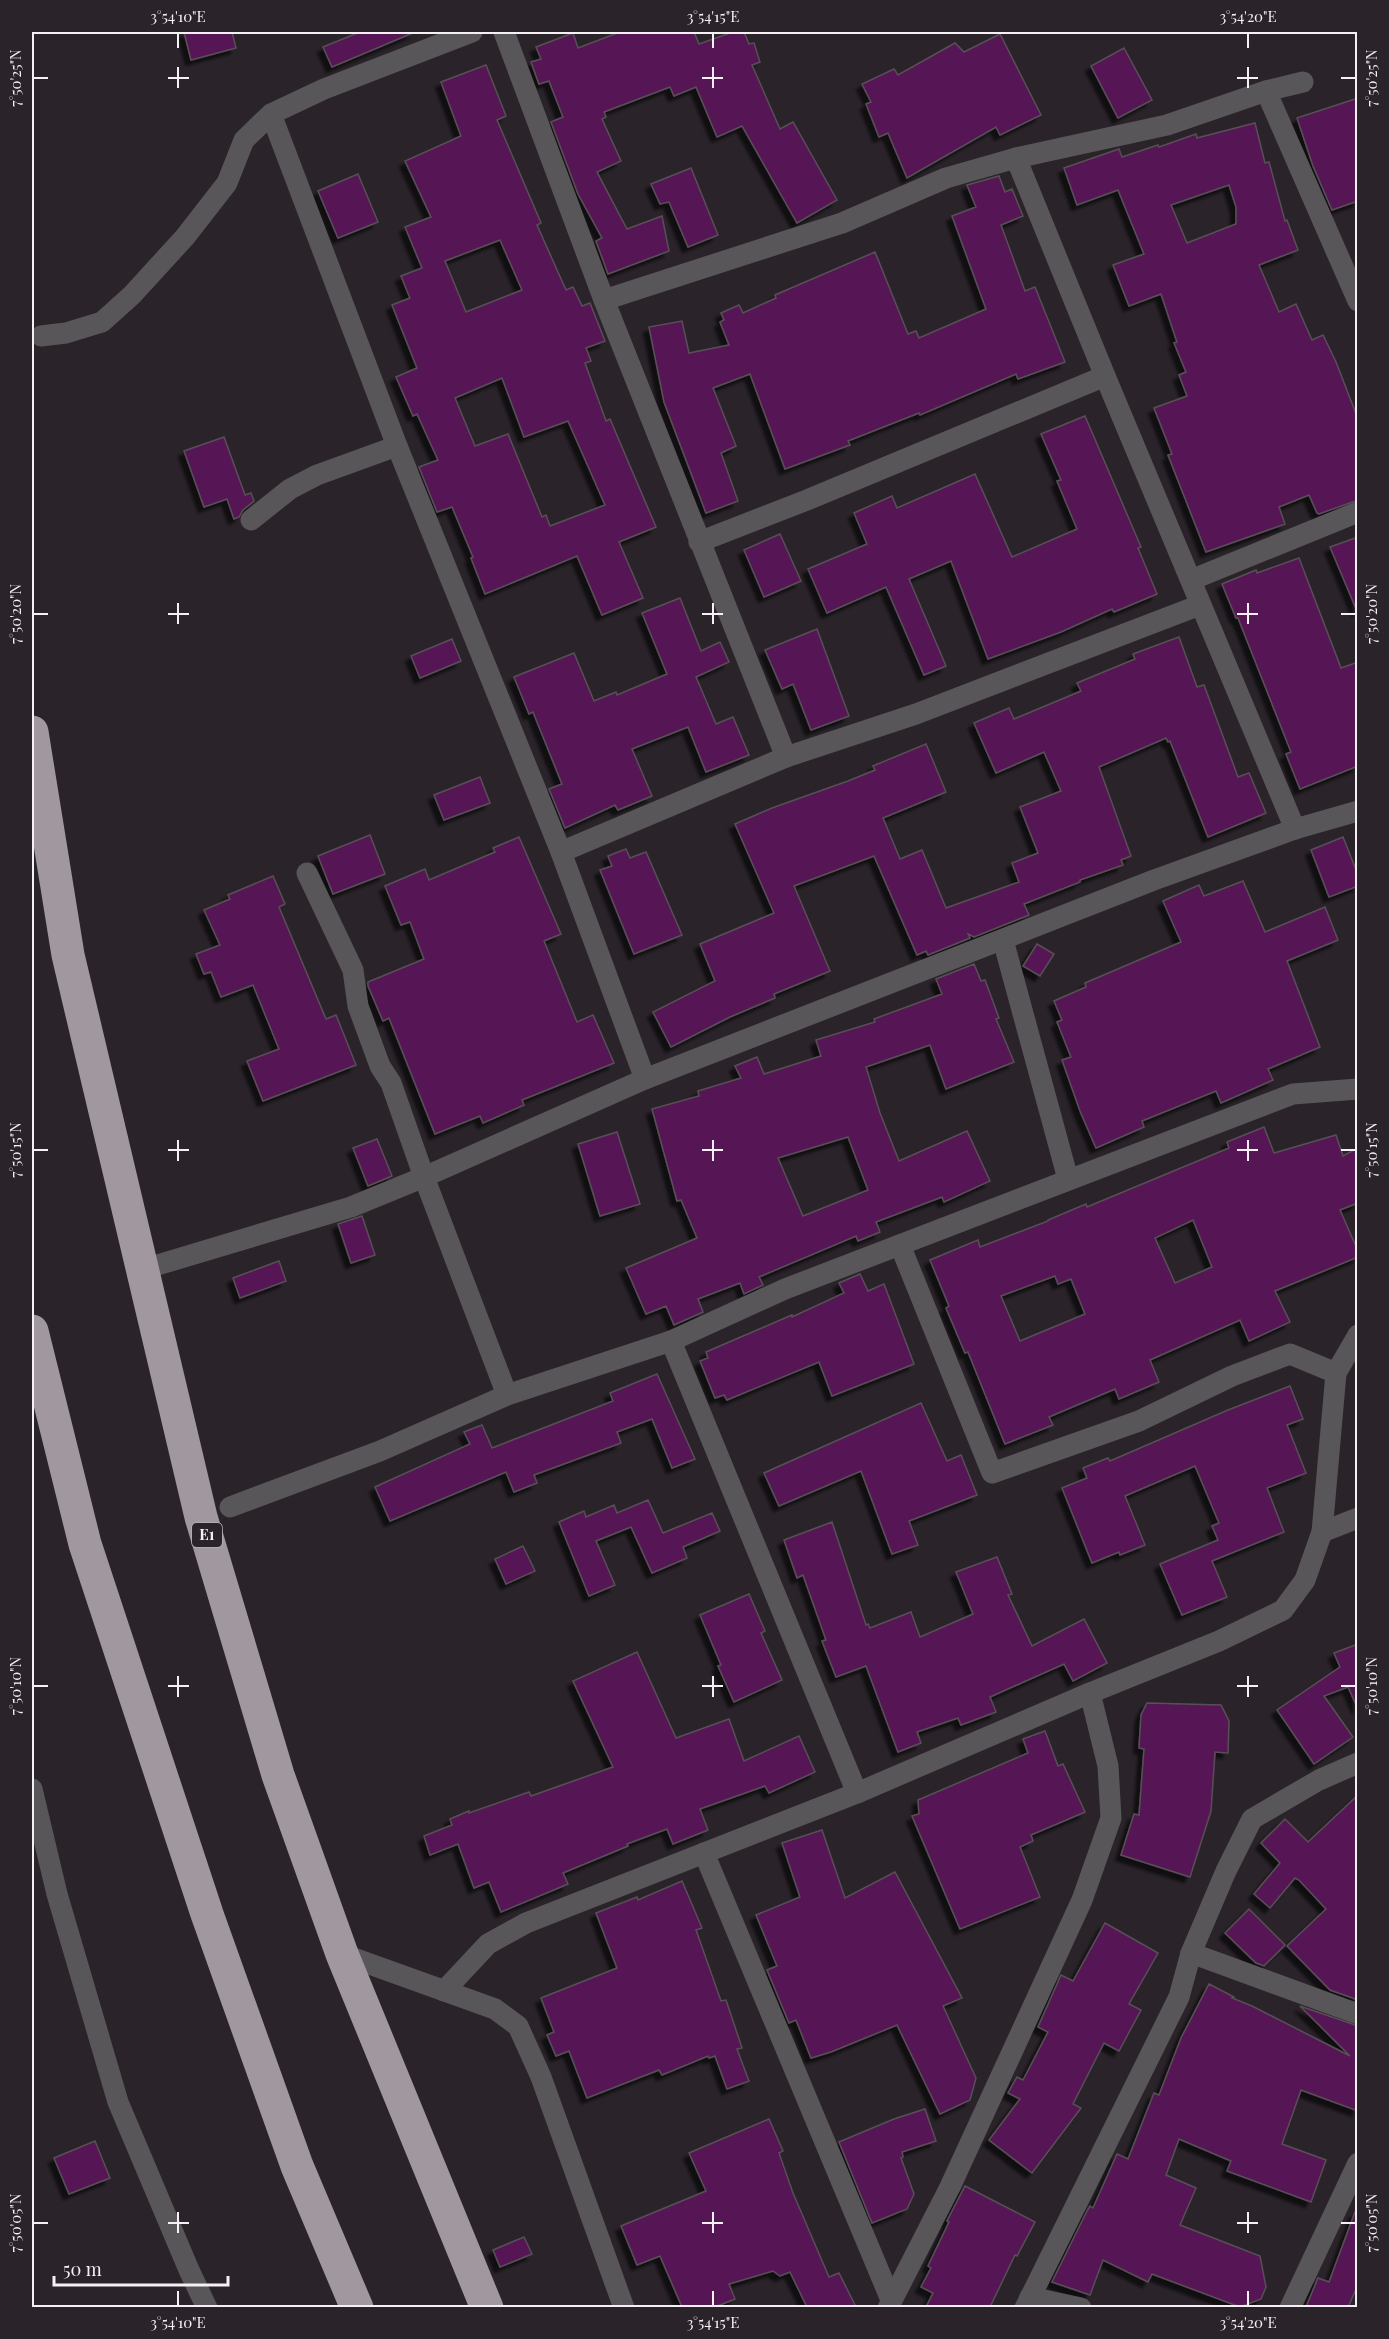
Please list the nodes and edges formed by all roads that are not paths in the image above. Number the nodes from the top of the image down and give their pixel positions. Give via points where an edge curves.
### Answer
1 (472, 32) edge
2 (504, 32) edge
3 (1303, 82) dead end
4 (1266, 91) junction
5 (272, 114) junction
6 (1016, 158) junction
7 (604, 300) junction
8 (1358, 301) edge
9 (41, 336) dead end
10 (1105, 376) junction
11 (397, 446) junction
12 (1358, 512) edge
13 (251, 520) dead end
14 (699, 542) junction
15 (1191, 580) junction
16 (1200, 604) junction
17 (32, 732) edge
18 (786, 758) junction
19 (1358, 812) edge
20 (1295, 829) junction
21 (561, 852) junction
22 (307, 873) dead end
23 (1003, 940) junction
24 (645, 1080) junction
25 (1358, 1089) edge
26 (424, 1177) junction
27 (1068, 1179) junction
28 (900, 1245) junction
29 (144, 1269) junction
30 (32, 1331) edge
31 (1358, 1335) edge
32 (671, 1341) junction
33 (1336, 1372) junction
34 (507, 1395) junction
35 (230, 1507) dead end
36 (1358, 1518) edge
37 (1322, 1532) junction
38 (1090, 1693) junction
39 (1358, 1763) edge
40 (32, 1789) edge
41 (857, 1793) junction
42 (704, 1853) junction
43 (1191, 1953) junction
44 (342, 1954) junction
45 (444, 1991) junction
46 (1358, 2014) edge
47 (1358, 2163) edge
48 (1028, 2302) edge
49 (889, 2304) edge
50 (207, 2307) edge
51 (357, 2307) edge
52 (487, 2307) edge
53 (624, 2307) edge
54 (1081, 2307) edge
55 (1290, 2307) edge

1 - 5 street via 324,89
2 - 7 street
3 - 4 street
4 - 6 street via 1167,125
4 - 8 street
5 - 9 street via 244,140 227,183 132,295 102,321 66,333
5 - 11 street
6 - 7 street via 946,178 842,224
6 - 10 street
7 - 14 street
10 - 14 street
10 - 15 street
11 - 13 street via 317,475 290,489
11 - 21 street
12 - 15 street
14 - 18 street
15 - 16 street
16 - 18 street via 916,714
16 - 20 street
17 - 29 highway, E1 via 68,955
18 - 21 street
19 - 20 street
20 - 23 street
21 - 24 street
22 - 26 street via 353,970 358,1006 380,1066 391,1083
23 - 24 street
23 - 27 street
24 - 26 street
25 - 27 street via 1293,1094
26 - 29 street via 351,1207
26 - 34 street
27 - 28 street
28 - 32 street via 785,1289
28 - 33 street via 992,1473 1139,1421 1232,1376 1290,1354
29 - 44 highway, E1 via 201,1517 278,1774
30 - 51 highway via 85,1544 207,1914 297,2166
31 - 33 street
32 - 34 street
32 - 41 street
33 - 37 street
34 - 35 street via 380,1451
36 - 37 street
37 - 38 street via 1305,1580 1283,1610 1219,1641
38 - 41 street
38 - 49 street via 1108,1766 1111,1818 1077,1911 950,2187
39 - 43 street via 1252,1819
40 - 50 street via 57,1894 118,2102
41 - 42 street
42 - 45 street via 526,1923 488,1944
42 - 49 street
43 - 46 street
43 - 48 street via 1179,1997
44 - 45 street
44 - 52 highway, E1
45 - 53 street via 495,2009 518,2025 541,2077
47 - 55 street
48 - 54 street

